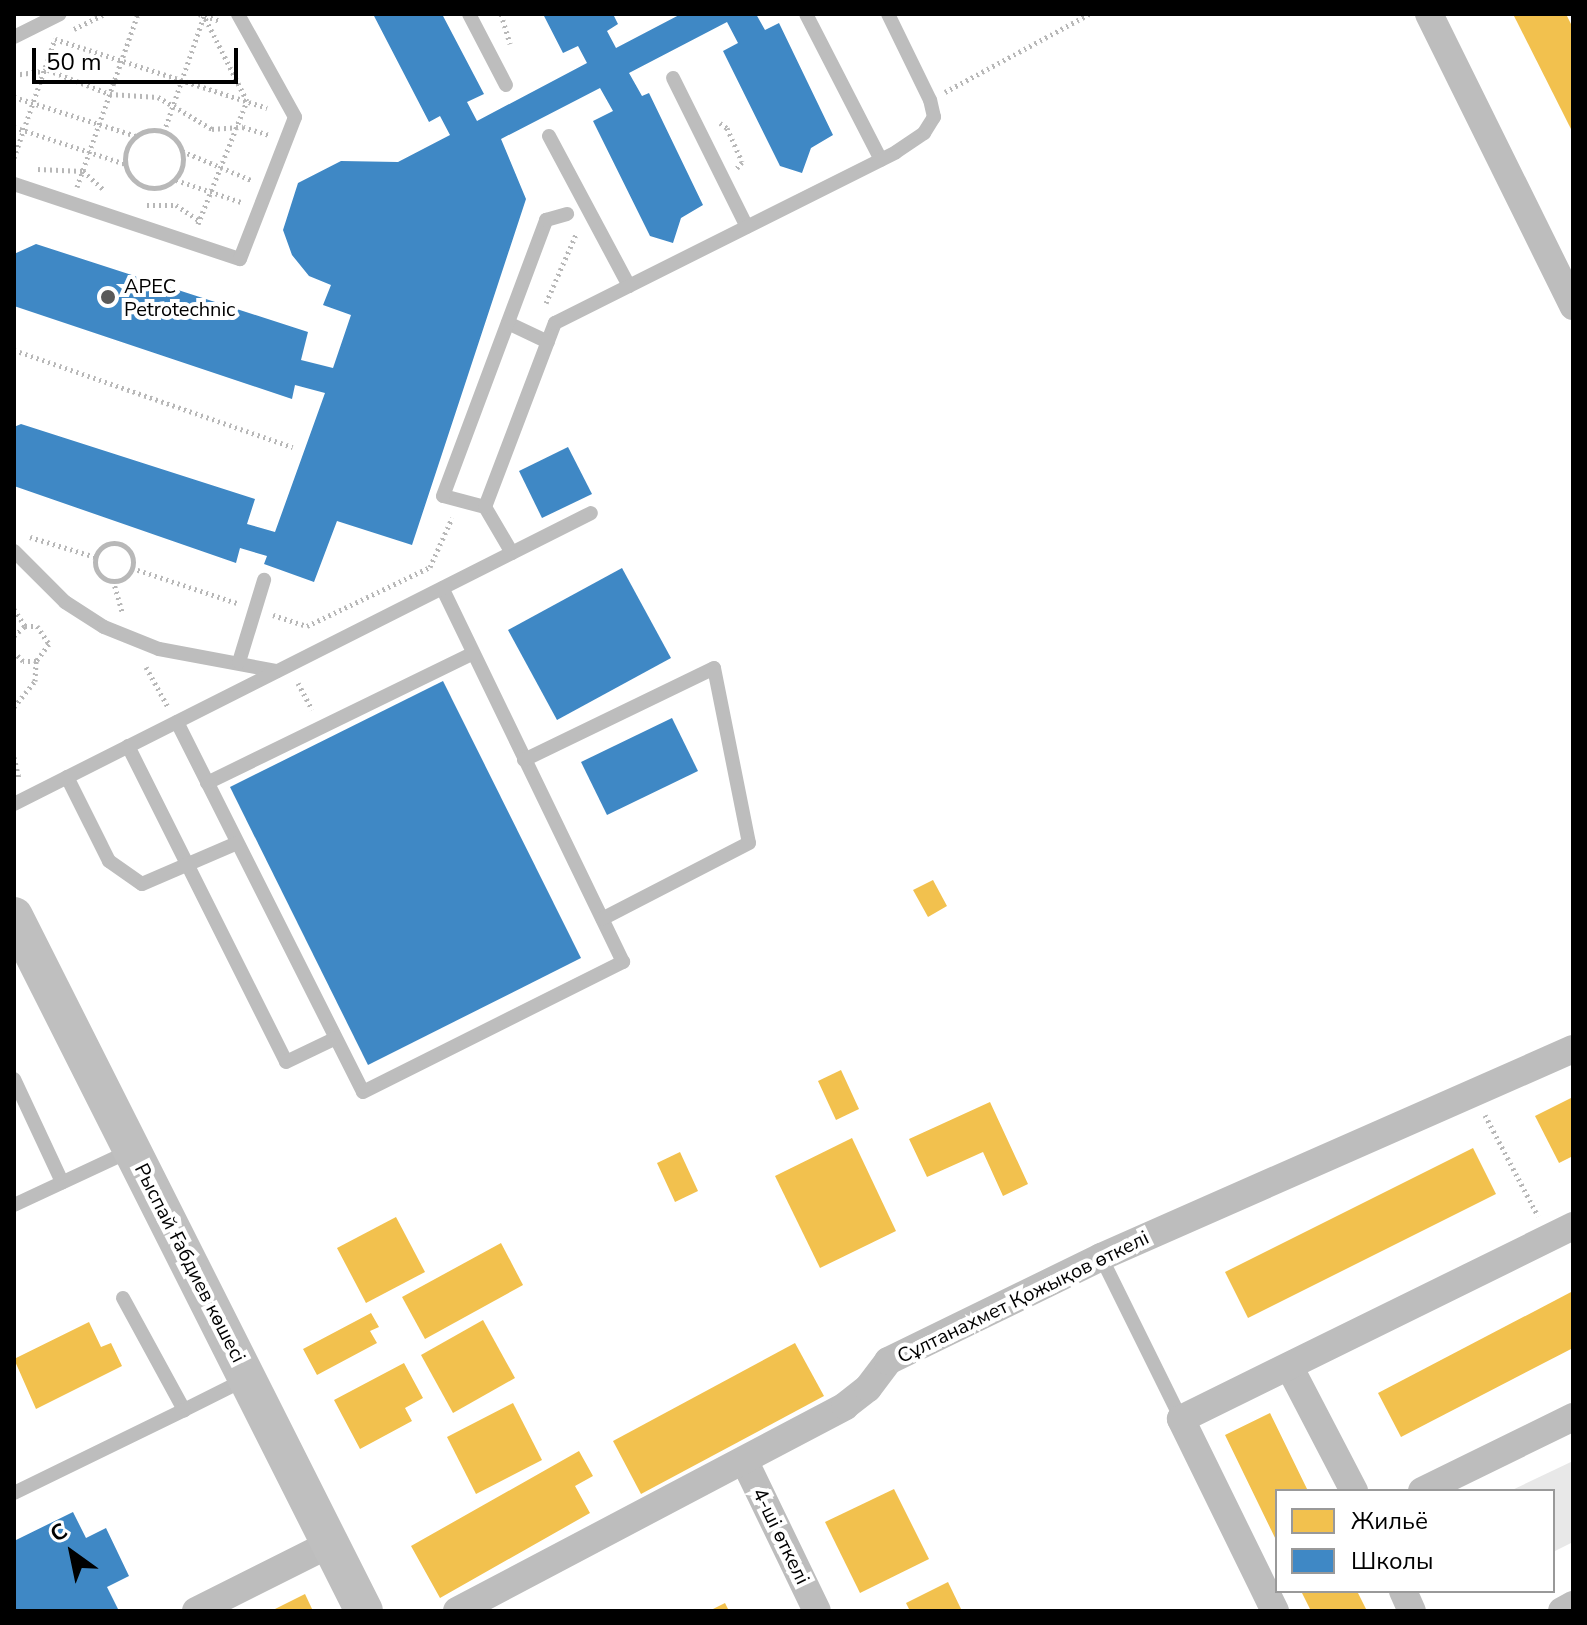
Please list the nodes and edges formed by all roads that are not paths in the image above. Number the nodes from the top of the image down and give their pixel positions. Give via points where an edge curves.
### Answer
1 (60, 14) edge
2 (238, 14) edge
3 (469, 14) edge
4 (806, 14) edge
5 (888, 14) edge
6 (1429, 14) edge
7 (14, 37) edge
8 (673, 78) dead end
9 (506, 85) dead end
10 (549, 136) dead end
11 (881, 160) junction
12 (14, 184) edge
13 (567, 214) dead end
14 (747, 227) junction
15 (1564, 265) edge
16 (629, 286) junction
17 (1573, 306) edge
18 (508, 323) junction
19 (548, 342) junction
20 (485, 507) junction
21 (591, 513) dead end
22 (14, 551) edge
23 (512, 553) junction
24 (264, 580) dead end
25 (442, 588) junction
26 (472, 654) junction
27 (239, 662) junction
28 (277, 671) junction
29 (177, 722) junction
30 (128, 746) junction
31 (524, 760) junction
32 (67, 777) junction
33 (207, 783) junction
34 (14, 804) edge
35 (237, 843) junction
36 (187, 866) junction
37 (14, 916) edge
38 (602, 919) junction
39 (336, 1038) junction
40 (1573, 1049) edge
41 (14, 1079) edge
42 (132, 1150) junction
43 (62, 1182) junction
44 (14, 1205) edge
45 (1561, 1232) edge
46 (1101, 1257) junction
47 (123, 1298) dead end
48 (1290, 1368) junction
49 (248, 1378) junction
50 (184, 1410) junction
51 (1573, 1417) edge
52 (1181, 1419) junction
53 (745, 1462) junction
54 (1353, 1489) edge
55 (1426, 1489) edge
56 (14, 1493) edge
57 (330, 1544) junction
58 (1573, 1605) edge
59 (196, 1611) edge
60 (364, 1611) edge
61 (457, 1611) edge
62 (817, 1611) edge
63 (1275, 1611) edge
64 (1562, 1611) edge

1 - 7 lane
2 - 12 lane via 295,117 240,259
3 - 9 lane
4 - 11 lane
5 - 11 lane via 934,117 924,133
6 - 15 street
8 - 14 lane
10 - 16 lane
11 - 14 lane
13 - 18 lane via 546,220
14 - 16 lane
15 - 17 street
16 - 19 lane via 555,323
18 - 19 lane
18 - 20 lane via 443,496
19 - 20 lane
20 - 23 lane
21 - 23 lane
22 - 27 lane via 65,602 104,627 159,649
23 - 25 lane
24 - 27 lane
25 - 26 lane
25 - 28 lane
26 - 31 lane
26 - 33 lane
27 - 28 lane
28 - 29 lane
29 - 30 lane
29 - 33 lane
30 - 32 lane
30 - 36 lane
31 - 38 lane
31 - 38 lane via 714,668 749,843
32 - 34 lane
32 - 36 lane via 109,861 124,876 142,884
33 - 35 lane
35 - 36 lane
35 - 39 lane
36 - 39 lane via 286,1062
37 - 42 street, Рыспай Ғабдиев көшесі
38 - 39 lane via 623,962 363,1092
40 - 46 street, Сұлтанахмет Қожықов өткелі
41 - 43 lane
42 - 43 lane
42 - 49 street, Рыспай Ғабдиев көшесі
43 - 44 lane
45 - 48 street
46 - 52 lane
46 - 53 street, Сұлтанахмет Қожықов өткелі via 888,1361 868,1388 845,1406
47 - 50 lane
48 - 52 street
48 - 54 street
49 - 50 lane
49 - 57 street, Рыспай Ғабдиев көшесі
50 - 56 lane
51 - 55 street
52 - 63 street
53 - 61 street, Сұлтанахмет Қожықов өткелі
53 - 62 street, 4-ші өткелі
57 - 59 street
57 - 60 street, Рыспай Ғабдиев көшесі
58 - 64 street

